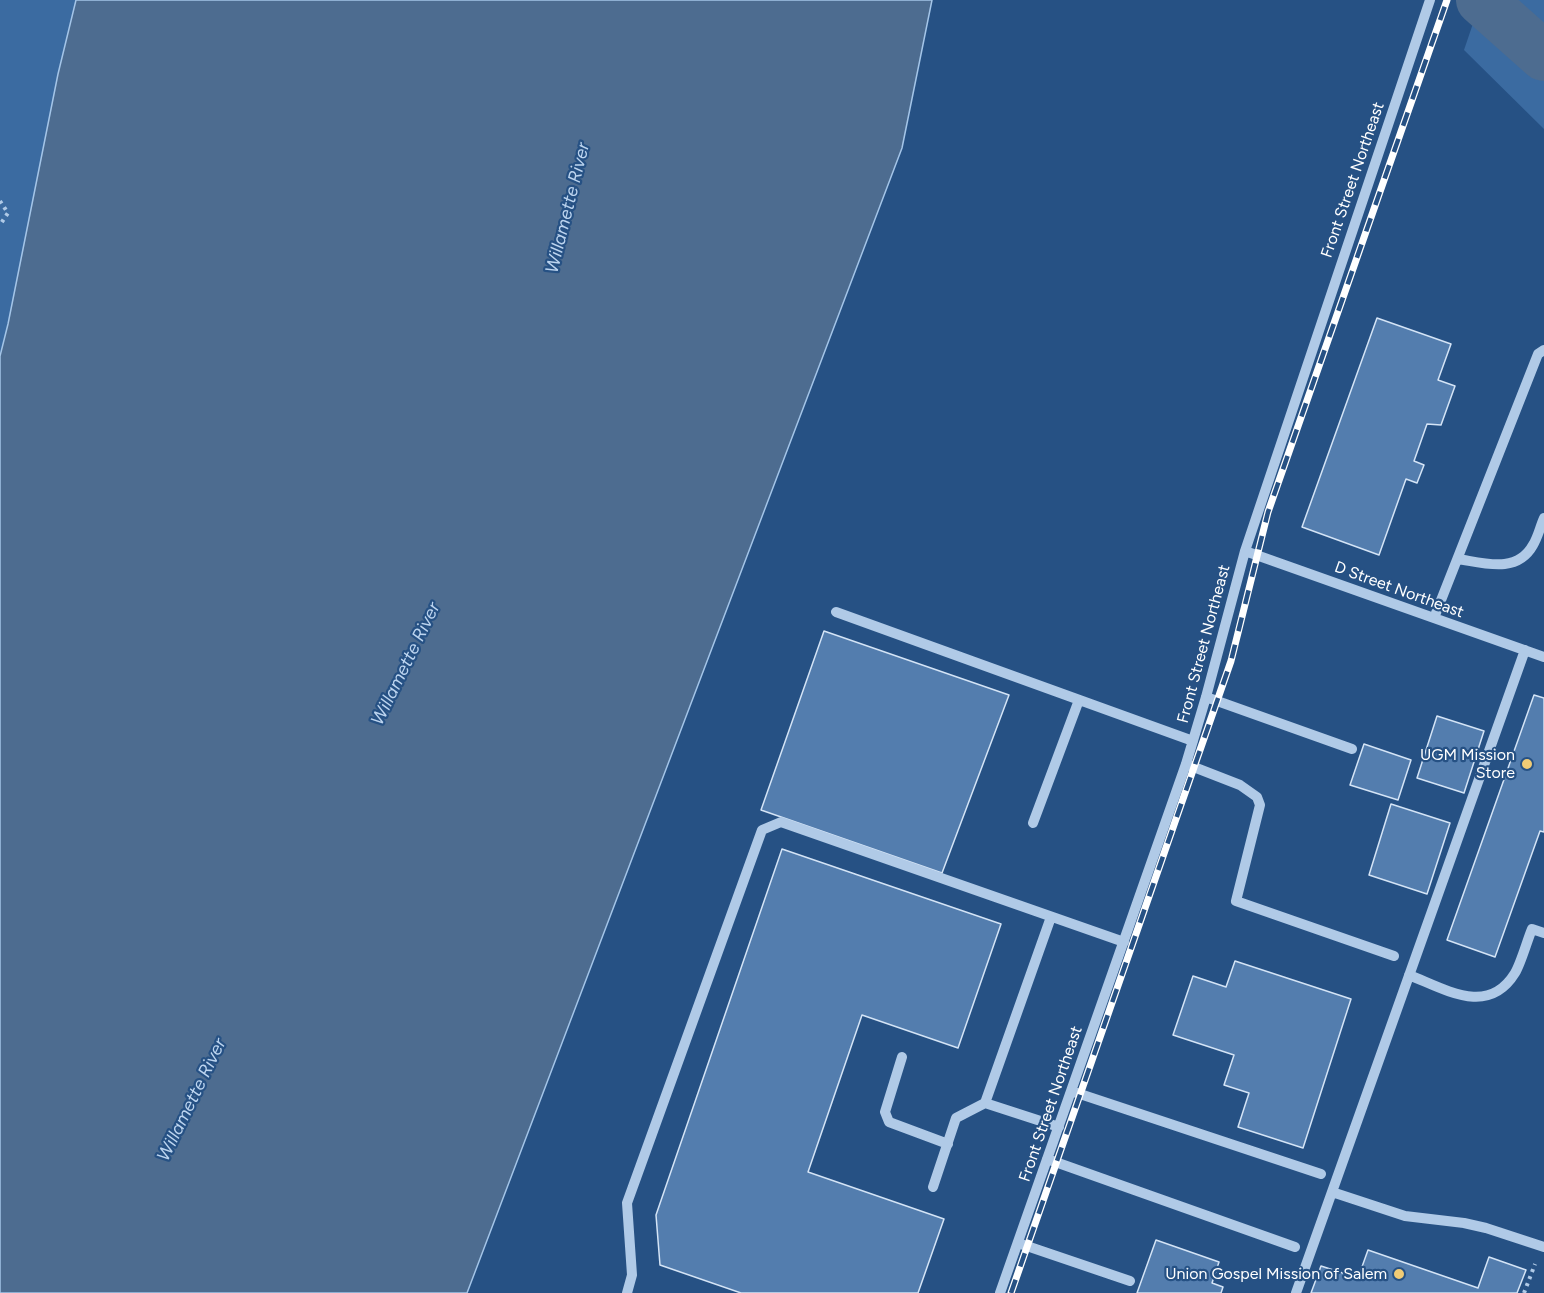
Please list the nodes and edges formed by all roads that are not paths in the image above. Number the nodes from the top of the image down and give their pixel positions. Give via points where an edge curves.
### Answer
1 (1429, 1) edge
2 (1544, 350) edge
3 (1544, 518) edge
4 (1245, 551) junction
5 (1458, 560) junction
6 (836, 612) dead end
7 (1434, 618) junction
8 (1525, 650) junction
9 (1544, 657) edge
10 (1206, 697) junction
11 (1079, 700) junction
12 (1193, 741) junction
13 (1352, 749) dead end
14 (1186, 764) junction
15 (1034, 824) dead end
16 (1051, 917) junction
17 (1544, 933) edge
18 (1124, 942) junction
19 (1395, 956) dead end
20 (1409, 975) junction
21 (902, 1057) dead end
22 (1071, 1091) junction
23 (985, 1102) junction
24 (1059, 1127) junction
25 (948, 1144) junction
26 (1047, 1159) junction
27 (1321, 1174) dead end
28 (933, 1186) dead end
29 (1332, 1192) junction
30 (1018, 1243) junction
31 (1295, 1247) dead end
32 (1544, 1247) edge
33 (1130, 1281) dead end
34 (627, 1293) edge
35 (1000, 1293) edge
36 (1296, 1293) edge

1 - 4 street, Front Street Northeast
2 - 5 street via 1539,354
3 - 5 street via 1532,547 1519,561 1499,565
4 - 7 street, D Street Northeast
4 - 10 street, Front Street Northeast
5 - 7 street
6 - 11 street
7 - 8 street, D Street Northeast
8 - 9 street, D Street Northeast
8 - 20 street
10 - 12 street, Front Street Northeast
10 - 13 street
11 - 12 street
11 - 15 street
12 - 14 street, Front Street Northeast
14 - 18 street, Front Street Northeast
14 - 19 street via 1240,785 1257,797 1260,805 1236,901
16 - 18 street
16 - 23 street
16 - 34 street via 781,822 762,830 627,1203 632,1275
17 - 20 street via 1532,928 1515,973 1498,992 1482,997 1466,997
18 - 22 street, Front Street Northeast
20 - 29 street
21 - 25 street via 885,1112 889,1122
22 - 24 street, Front Street Northeast
22 - 27 street
23 - 24 street
23 - 25 street via 956,1118
24 - 26 street, Front Street Northeast
25 - 28 street
26 - 30 street, Front Street Northeast
26 - 31 street
29 - 32 street via 1405,1216 1464,1223
29 - 36 street
30 - 33 street
30 - 35 street, Front Street Northeast

